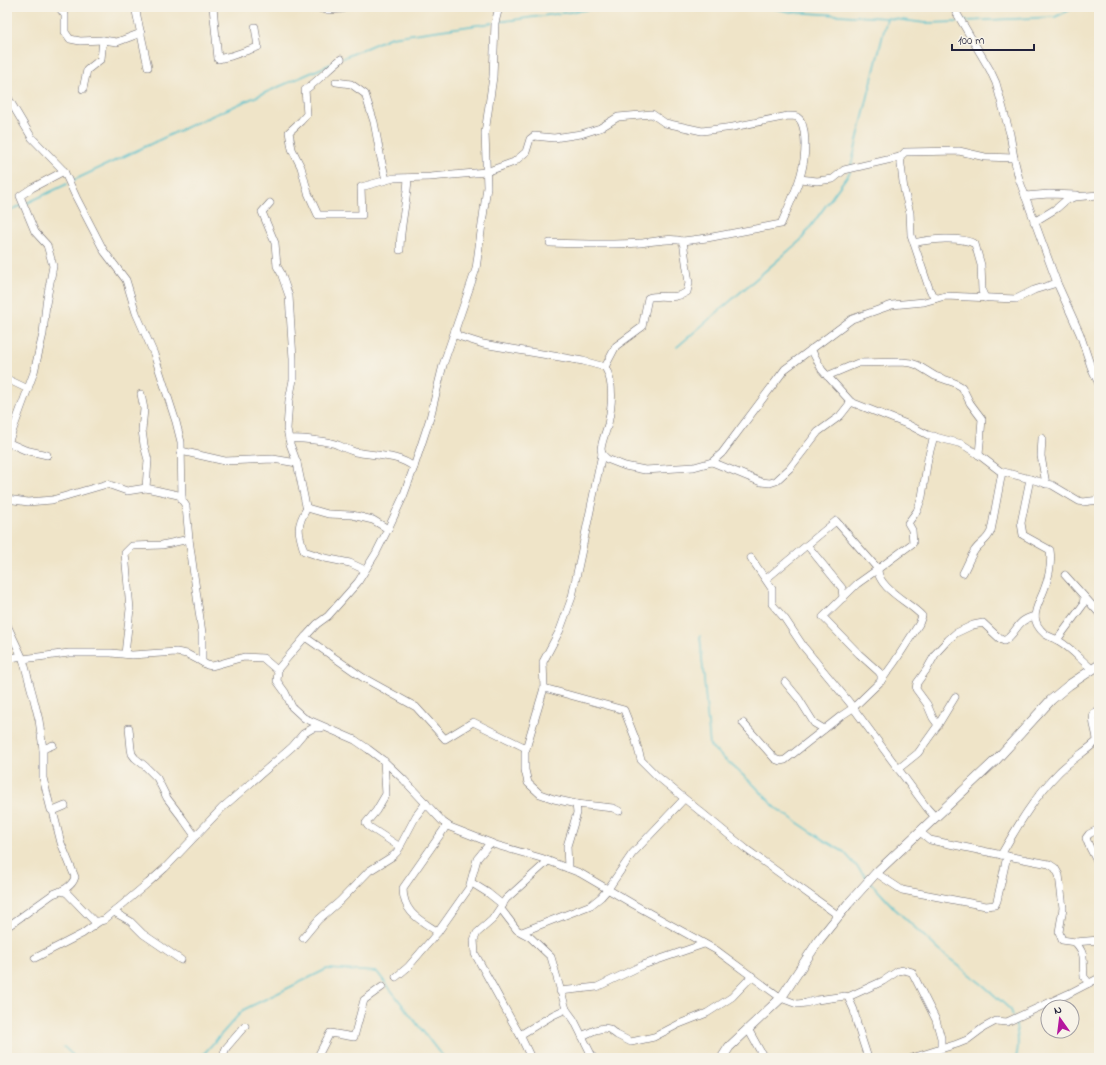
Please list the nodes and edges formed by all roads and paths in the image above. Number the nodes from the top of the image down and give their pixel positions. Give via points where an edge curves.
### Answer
1 (62, 7) edge
2 (135, 7) edge
3 (213, 7) edge
4 (319, 7) edge
5 (345, 7) edge
6 (499, 7) edge
7 (953, 7) edge
8 (255, 27) dead end
9 (141, 33) junction
10 (103, 40) junction
11 (341, 59) dead end
12 (148, 67) dead end
13 (336, 82) dead end
14 (83, 89) dead end
15 (7, 96) edge
16 (900, 157) junction
17 (1014, 158) junction
18 (64, 171) junction
19 (486, 172) junction
20 (408, 178) junction
21 (800, 179) junction
22 (386, 180) junction
23 (1099, 195) edge
24 (1025, 196) junction
25 (1079, 196) junction
26 (270, 203) dead end
27 (1034, 222) junction
28 (683, 241) junction
29 (550, 243) dead end
30 (914, 243) junction
31 (400, 250) dead end
32 (1057, 283) junction
33 (936, 298) junction
34 (985, 298) junction
35 (456, 333) junction
36 (811, 349) junction
37 (605, 367) junction
38 (827, 376) junction
39 (7, 379) edge
40 (1099, 384) edge
41 (28, 389) junction
42 (141, 394) dead end
43 (850, 402) junction
44 (934, 436) junction
45 (1042, 438) dead end
46 (289, 439) junction
47 (8, 442) edge
48 (181, 451) junction
49 (602, 454) junction
50 (47, 455) dead end
51 (979, 455) junction
52 (712, 462) junction
53 (297, 463) junction
54 (414, 467) junction
55 (1002, 472) junction
56 (1030, 479) junction
57 (1046, 484) junction
58 (146, 488) junction
59 (7, 499) edge
60 (182, 500) junction
61 (1099, 500) edge
62 (307, 508) junction
63 (388, 529) junction
64 (189, 540) junction
65 (807, 546) junction
66 (751, 558) dead end
67 (365, 570) junction
68 (878, 570) junction
69 (963, 573) dead end
70 (1065, 575) dead end
71 (766, 579) junction
72 (843, 598) junction
73 (1084, 598) junction
74 (1099, 614) edge
75 (1035, 616) junction
76 (7, 625) edge
77 (305, 637) junction
78 (1056, 640) junction
79 (125, 654) junction
80 (22, 658) junction
81 (7, 659) edge
82 (202, 662) junction
83 (1095, 667) edge
84 (277, 670) junction
85 (881, 681) junction
86 (785, 682) dead end
87 (544, 688) junction
88 (955, 697) dead end
89 (853, 708) junction
90 (1099, 710) edge
91 (743, 723) dead end
92 (938, 725) junction
93 (129, 728) dead end
94 (326, 728) junction
95 (824, 729) junction
96 (54, 745) dead end
97 (526, 748) junction
98 (43, 749) junction
99 (384, 761) junction
100 (898, 770) junction
101 (684, 799) junction
102 (426, 803) junction
103 (576, 804) junction
104 (65, 806) dead end
105 (53, 811) junction
106 (618, 811) dead end
107 (935, 817) junction
108 (447, 825) junction
109 (1099, 829) edge
110 (920, 832) junction
111 (195, 836) junction
112 (490, 842) junction
113 (400, 847) junction
114 (1004, 855) junction
115 (548, 861) junction
116 (1099, 866) edge
117 (568, 868) junction
118 (874, 875) junction
119 (472, 883) junction
120 (608, 889) junction
121 (61, 891) junction
122 (502, 907) junction
123 (114, 912) junction
124 (839, 916) junction
125 (100, 921) junction
126 (7, 927) edge
127 (438, 932) junction
128 (522, 932) junction
129 (303, 938) dead end
130 (1099, 940) edge
131 (1075, 942) junction
132 (704, 944) junction
133 (35, 958) dead end
134 (181, 960) dead end
135 (752, 976) junction
136 (396, 977) dead end
137 (1099, 978) edge
138 (1089, 983) junction
139 (382, 987) dead end
140 (560, 991) junction
141 (848, 997) junction
142 (781, 998) junction
143 (566, 1009) junction
144 (245, 1026) dead end
145 (748, 1029) junction
146 (520, 1034) junction
147 (582, 1036) junction
148 (938, 1053) edge
149 (222, 1058) edge
150 (317, 1058) edge
151 (531, 1058) edge
152 (593, 1058) edge
153 (722, 1058) edge
154 (764, 1058) edge
155 (868, 1058) edge
156 (912, 1058) edge

1 - 10 street via 65,15 65,32 70,39
2 - 9 street
3 - 8 street via 218,59 258,47
4 - 5 street via 326,10
6 - 19 street via 485,133
7 - 17 street via 996,83
9 - 10 street via 117,42
9 - 12 street
10 - 14 street via 101,59 87,70
11 - 22 street via 305,90 307,114 289,132 292,149 301,167 308,193 318,215 362,215 361,187
13 - 22 street via 351,84 365,94 374,122
15 - 18 street via 32,138
16 - 17 street via 905,152 959,151 985,157
16 - 21 street via 844,170 833,179
16 - 30 street
17 - 24 street
18 - 41 street via 20,196 35,232 47,245 53,266 43,334
18 - 48 street via 104,251 126,280 176,422
19 - 20 street
19 - 21 street via 514,162 526,152 530,139 534,136 554,138 581,134 600,128 618,116 652,114 665,124 702,131 733,128 788,116 797,117 802,122 805,158
19 - 35 street via 487,187 476,269
20 - 22 street
20 - 31 street
21 - 28 street via 781,224
23 - 25 street
24 - 25 street
24 - 27 street
25 - 27 street via 1065,201
26 - 46 street via 262,212 275,243 277,266 289,296 293,338 293,380 287,422
27 - 32 street
28 - 29 street via 675,238 615,244
28 - 37 street via 689,283 687,292 680,296 648,298 642,327 616,346
30 - 33 street via 930,291
30 - 34 street via 938,239 963,240 975,244 981,265 982,291
32 - 34 street via 1016,299
32 - 40 street
33 - 34 street
33 - 36 street via 924,302 892,305 852,319
35 - 37 street via 483,344
35 - 54 street via 451,340 441,371 430,418
36 - 38 street
36 - 52 street via 785,369 722,453
37 - 49 street via 610,377 612,394
38 - 43 street
38 - 51 street via 858,363 902,362 918,365 934,376 955,383 966,392 970,403 982,419
39 - 41 street
41 - 47 street
42 - 58 street via 144,409 142,430 148,460
43 - 44 street
43 - 52 street via 840,416 818,432 790,468 776,481 761,482
44 - 51 street via 962,444
44 - 68 street via 922,497 917,511 908,523 912,530 913,543
45 - 57 street via 1041,456
46 - 53 street
46 - 54 street via 337,445 352,451 406,460
47 - 50 street via 25,450
48 - 53 street via 225,461 274,459
48 - 60 street
49 - 52 street via 607,459 625,466 645,470 694,468
49 - 87 street via 572,597 560,630 543,662
51 - 55 street
53 - 62 street
54 - 63 street
55 - 56 street
55 - 69 street via 991,530 975,550
56 - 57 street
56 - 75 street via 1022,523 1023,535 1050,550 1051,556 1048,579
57 - 61 street via 1079,501
58 - 59 street via 127,491 107,484 52,500 28,502
58 - 60 street via 178,494
60 - 64 street via 186,506
62 - 63 street via 328,514 352,515 373,520
62 - 67 street via 300,520 300,537 304,551 350,563
63 - 67 street
64 - 79 street via 132,546 125,553 130,609
64 - 82 street via 202,633
65 - 68 street via 836,521
65 - 71 street
65 - 72 street via 842,588
66 - 71 street
67 - 77 street via 358,582 328,616
68 - 72 street via 857,584
68 - 85 street via 880,579 922,618
70 - 73 street
71 - 89 street via 772,589 772,604
72 - 85 street via 824,617 879,672
73 - 74 street
73 - 78 street via 1083,606
75 - 78 street via 1035,622 1045,634
75 - 92 street via 1025,619 1004,641 983,623 973,625 948,640 936,653 917,683 916,689
76 - 80 street
77 - 84 street
77 - 97 street via 362,677 416,707 445,739 473,722
78 - 83 street
79 - 80 street via 69,653
79 - 82 street via 176,652 187,654
80 - 81 street
80 - 98 street via 34,696
82 - 84 street via 212,666 244,657 263,658
83 - 107 street via 1051,700 996,760
84 - 94 street via 277,681 292,707 304,718
85 - 89 street
86 - 95 street via 799,698 814,723
87 - 97 street
87 - 101 street via 624,710 641,760
88 - 92 street
89 - 95 street
89 - 100 street
90 - 114 street via 1094,713 1092,721 1097,741 1046,786 1018,824
91 - 95 street via 775,759 780,761
92 - 100 street via 918,753
93 - 111 street via 132,754 157,778 166,798
94 - 99 street via 354,740
94 - 111 street via 313,728 304,734
96 - 98 street
97 - 103 street via 525,770 528,783 540,794
98 - 105 street via 43,778
99 - 102 street
99 - 113 street via 386,794 366,823
100 - 107 street
101 - 120 street via 632,854
101 - 124 street via 746,849
102 - 108 street
102 - 113 street
103 - 106 street via 613,808
103 - 117 street via 577,813 567,846
104 - 105 street
105 - 121 street via 61,843 75,874 72,884
107 - 110 street
108 - 112 street
108 - 127 street via 403,888 403,899 410,911
109 - 116 street via 1086,838
110 - 114 street via 930,840
110 - 118 street
111 - 123 street via 154,878
112 - 115 street
112 - 119 street via 477,859
113 - 129 street via 393,856 370,871 318,920
114 - 118 street via 994,906 902,890
114 - 131 street via 1034,860 1055,868 1059,874 1063,908 1059,935 1062,940
115 - 117 street
115 - 122 street via 506,899
117 - 120 street
118 - 124 street
119 - 122 street via 488,893
119 - 127 street
120 - 128 street via 591,905
120 - 132 street
121 - 125 street via 67,892 94,921
121 - 126 street
122 - 128 street
122 - 146 street via 475,937 475,954
123 - 125 street
123 - 134 street via 130,921 143,934
124 - 142 street via 819,940
125 - 133 street via 82,934
127 - 136 street
128 - 140 street via 551,957
130 - 131 street
131 - 138 street via 1084,956 1084,977
132 - 135 street
132 - 140 street via 644,965 597,987
135 - 142 street
135 - 147 street via 732,997 707,1013 654,1037 631,1042 604,1028
137 - 138 street
138 - 148 street via 1007,1022 990,1023 967,1040
139 - 150 street via 364,1000 354,1037 330,1033
140 - 143 street
141 - 142 street via 797,1004
141 - 148 street via 898,971 912,972 936,1020 941,1038
141 - 155 street
142 - 145 street
143 - 146 street
143 - 147 street
144 - 149 street via 226,1048
145 - 153 street via 729,1046
145 - 154 street
146 - 151 street
147 - 152 street
148 - 156 street

